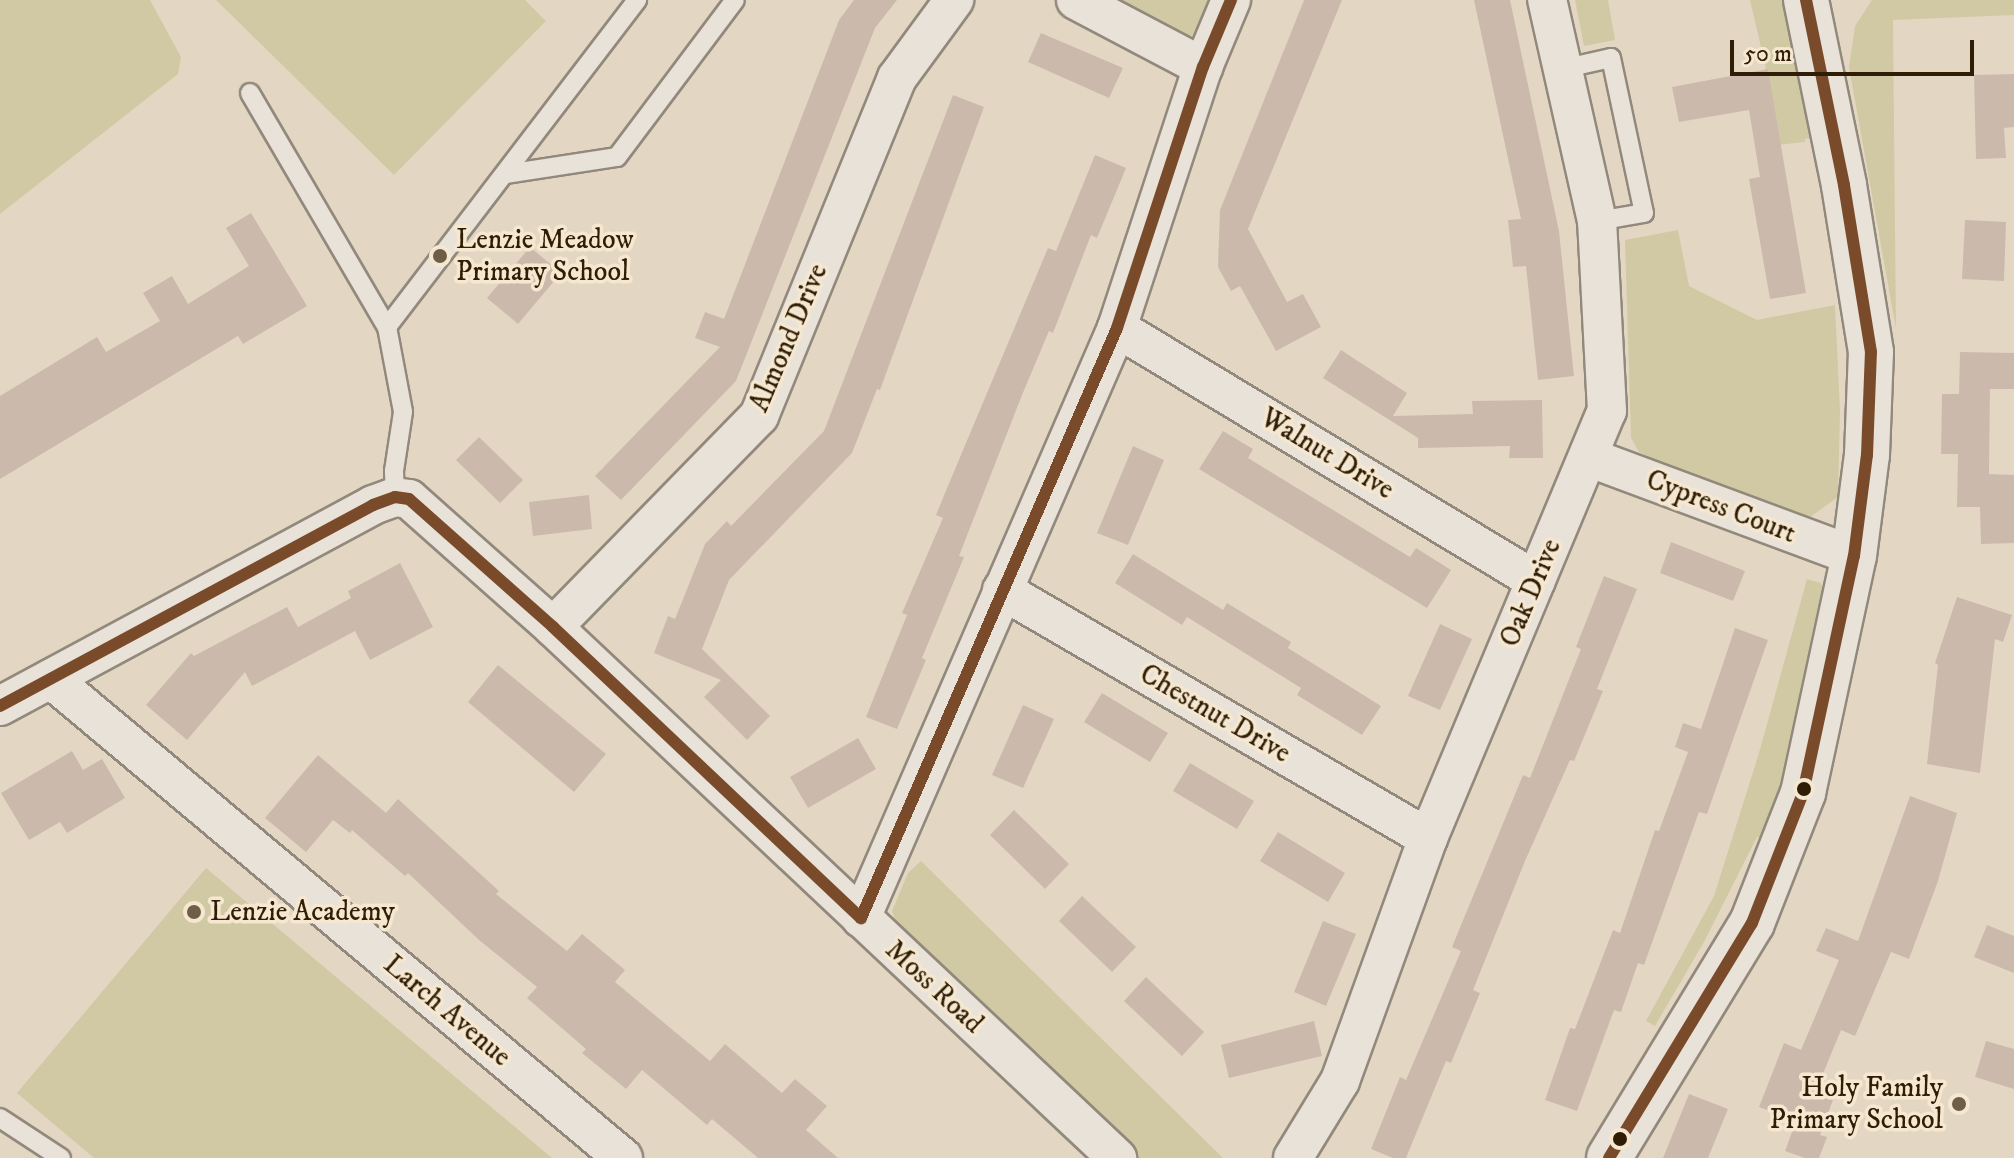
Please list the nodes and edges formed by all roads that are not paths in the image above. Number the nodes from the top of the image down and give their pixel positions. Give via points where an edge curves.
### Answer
1 (637, 0) edge
2 (735, 0) edge
3 (954, 0) edge
4 (1076, 0) edge
5 (1231, 0) edge
6 (1547, 0) edge
7 (1806, 0) edge
8 (1203, 67) junction
9 (1562, 69) junction
10 (250, 93) dead end
11 (506, 174) junction
12 (1597, 221) junction
13 (387, 327) junction
14 (1117, 328) junction
15 (1588, 457) junction
16 (395, 497) junction
17 (1854, 556) junction
18 (1536, 581) junction
19 (1002, 590) junction
20 (553, 627) junction
21 (51, 679) junction
22 (0, 706) edge
23 (1428, 838) junction
24 (861, 918) junction
25 (0, 1118) edge
26 (61, 1158) edge
27 (623, 1158) edge
28 (1117, 1158) edge
29 (1293, 1158) edge
30 (1609, 1158) edge

1 - 11 lane
2 - 11 lane via 617,157
3 - 20 street, Almond Drive via 897,78 759,416
4 - 8 street
5 - 8 street
6 - 9 street, Oak Drive
7 - 17 street via 1871,352 1867,455
8 - 14 street
9 - 12 street, Oak Drive
9 - 12 lane via 1611,58 1644,213
10 - 13 lane
11 - 13 lane
12 - 15 street, Oak Drive via 1607,411
13 - 16 lane via 403,412
14 - 18 street, Walnut Drive
14 - 19 street
15 - 17 street, Cypress Court
15 - 18 street, Oak Drive
16 - 20 street, Moss Road via 426,510
16 - 21 street
17 - 30 street via 1803,793 1752,923
18 - 23 street, Oak Drive
19 - 23 street, Chestnut Drive
19 - 24 street
20 - 24 street, Moss Road
21 - 22 street
21 - 27 street, Larch Avenue
23 - 29 street, Oak Drive via 1340,1081
24 - 28 street, Moss Road
25 - 26 lane

